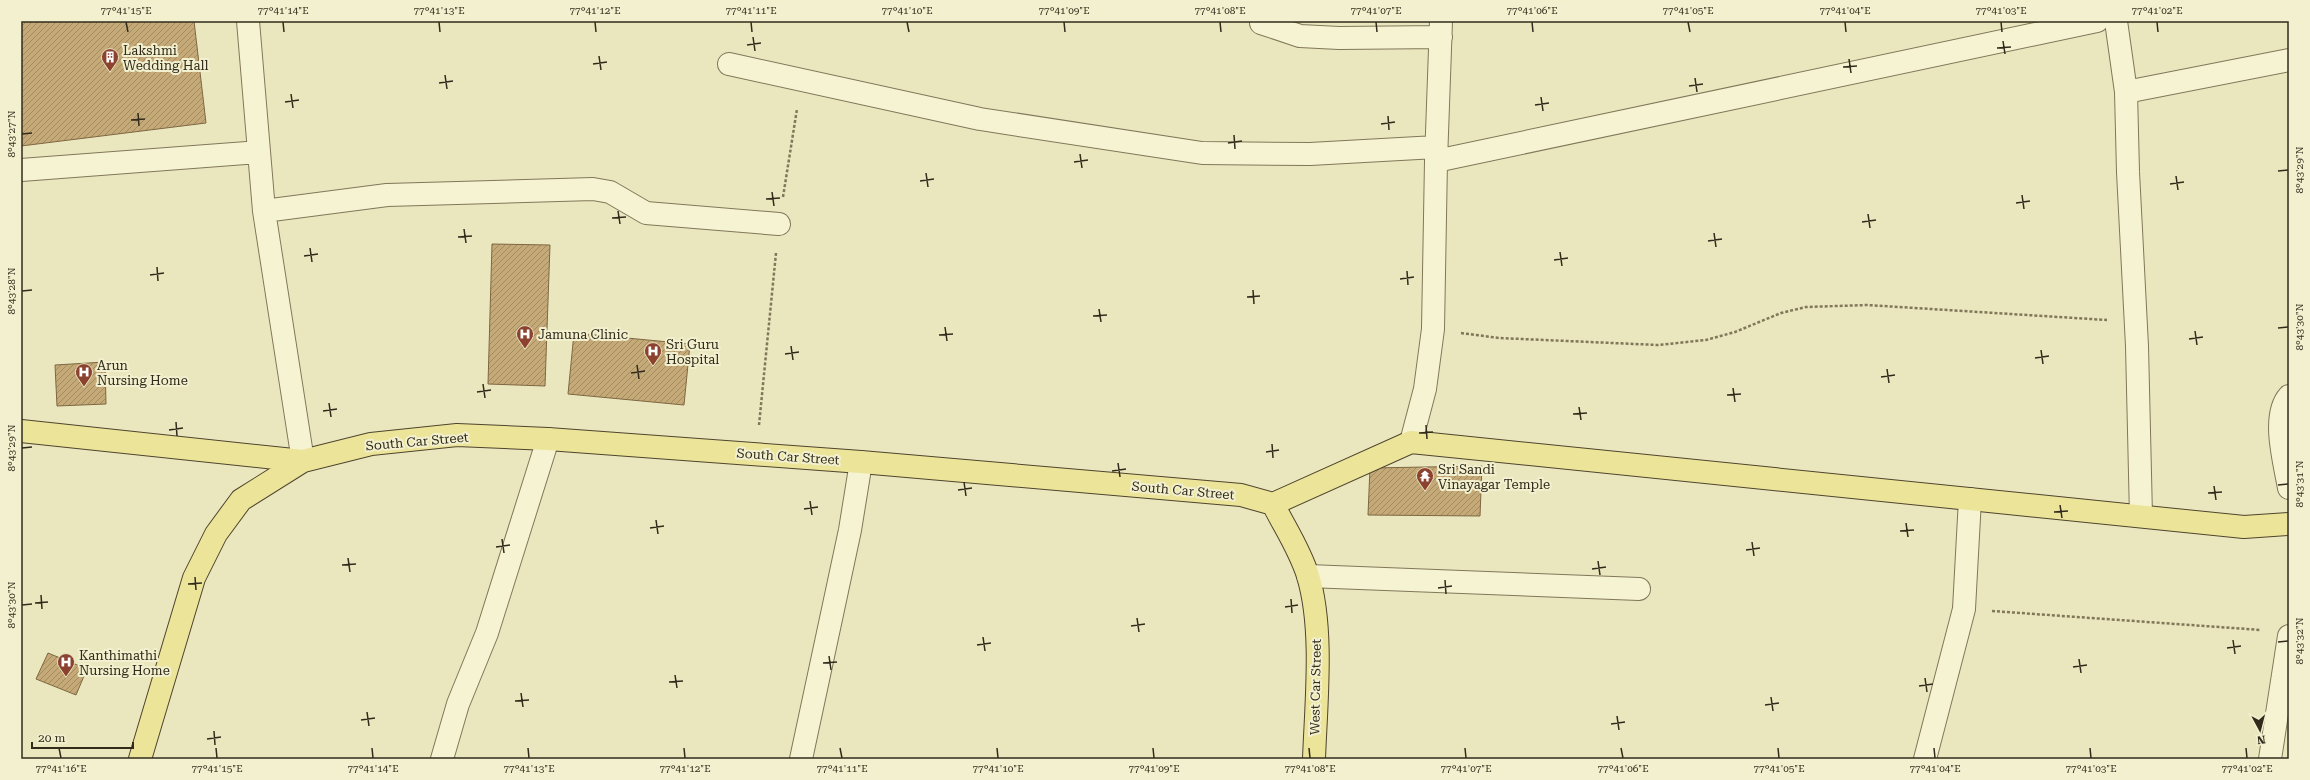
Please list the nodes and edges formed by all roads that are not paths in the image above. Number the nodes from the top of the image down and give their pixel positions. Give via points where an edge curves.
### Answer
1 (248, 21) edge
2 (2097, 21) edge
3 (2116, 21) edge
4 (1261, 23) dead end
5 (1441, 29) edge
6 (2289, 60) edge
7 (729, 64) dead end
8 (2126, 92) junction
9 (259, 152) junction
10 (1436, 154) junction
11 (21, 170) edge
12 (264, 210) junction
13 (779, 224) road end
14 (2289, 396) edge
15 (21, 431) edge
16 (548, 439) junction
17 (1411, 442) junction
18 (304, 461) junction
19 (861, 462) junction
20 (2289, 488) edge
21 (1970, 499) junction
22 (1273, 504) junction
23 (2141, 516) junction
24 (2289, 524) edge
25 (1308, 576) junction
26 (1639, 589) dead end
27 (2289, 636) edge
28 (140, 759) edge
29 (442, 759) edge
30 (801, 759) edge
31 (1314, 759) edge
32 (1925, 759) edge
33 (2270, 759) edge

1 - 9 street
2 - 10 street
3 - 8 street
4 - 5 street via 1300,36 1339,38
5 - 10 street
6 - 8 street
7 - 10 street via 980,119 1202,153
8 - 23 street
9 - 11 street
9 - 12 street
10 - 17 street via 1433,329 1425,389
12 - 13 street via 387,196 593,189 610,192 646,213
12 - 18 street
14 - 20 street via 2282,406 2280,423
15 - 18 main road
16 - 18 main road, South Car Street via 457,435 371,444
16 - 19 main road, South Car Street
16 - 29 street via 487,633 458,704
17 - 21 main road
17 - 22 main road
18 - 28 main road via 241,500 216,534 194,578
19 - 22 main road, South Car Street via 1241,495
19 - 30 street via 850,530
21 - 23 main road
21 - 32 street via 1964,609
22 - 25 main road, West Car Street via 1299,552
23 - 24 main road via 2244,528
25 - 26 street
25 - 31 main road, West Car Street via 1318,644
27 - 33 street

